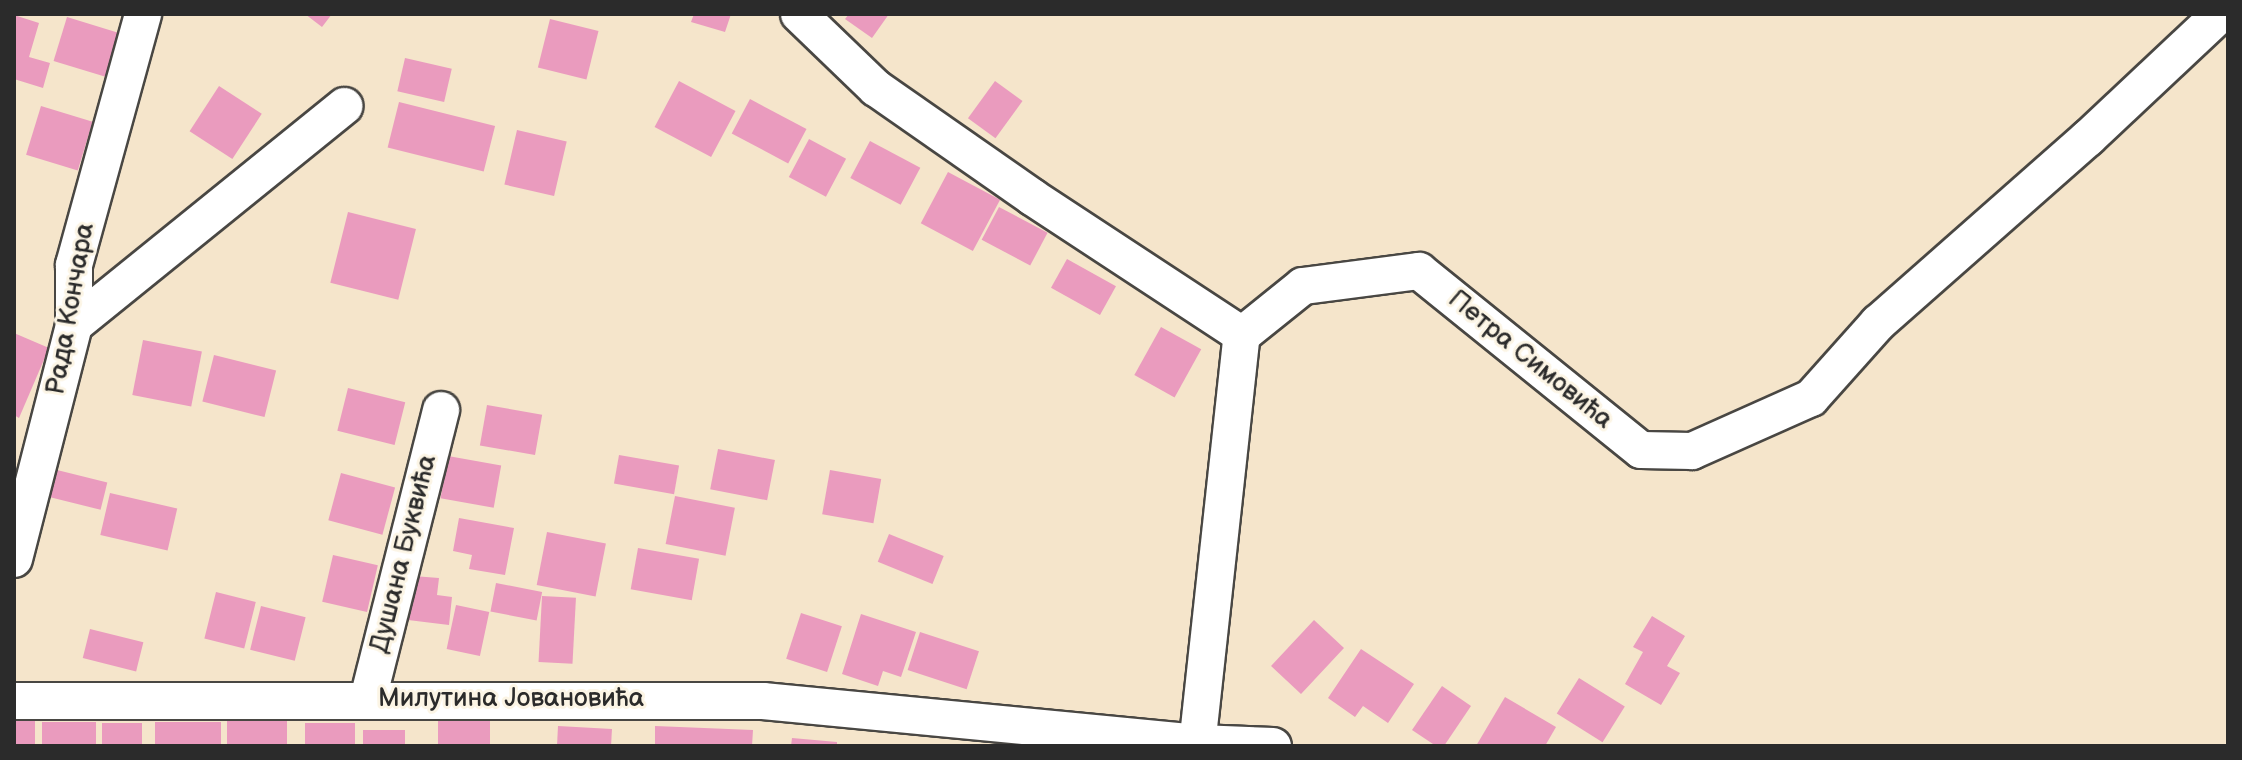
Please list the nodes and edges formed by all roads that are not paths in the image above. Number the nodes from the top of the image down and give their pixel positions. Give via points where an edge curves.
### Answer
1 (143, 14) edge
2 (799, 14) edge
3 (2220, 14) edge
4 (344, 106) dead end
5 (74, 325) junction
6 (1242, 335) junction
7 (441, 410) dead end
8 (14, 559) edge
9 (368, 699) junction
10 (14, 701) edge
11 (1006, 735) edge
12 (1198, 745) edge
13 (1273, 746) edge

1 - 5 street, Рада Кончара via 74,265
2 - 6 street via 876,88
3 - 6 street, Петра Симовића via 1878,323 1811,398 1692,451 1641,450 1419,271 1303,286
4 - 5 street
5 - 8 street, Рада Кончара
6 - 12 street
7 - 9 street, Душана Буквића
9 - 10 street, Милутина Јовановића
9 - 11 street, Милутина Јовановића via 763,701
11 - 12 street, Милутина Јовановића
12 - 13 street, Милутина Јовановића

